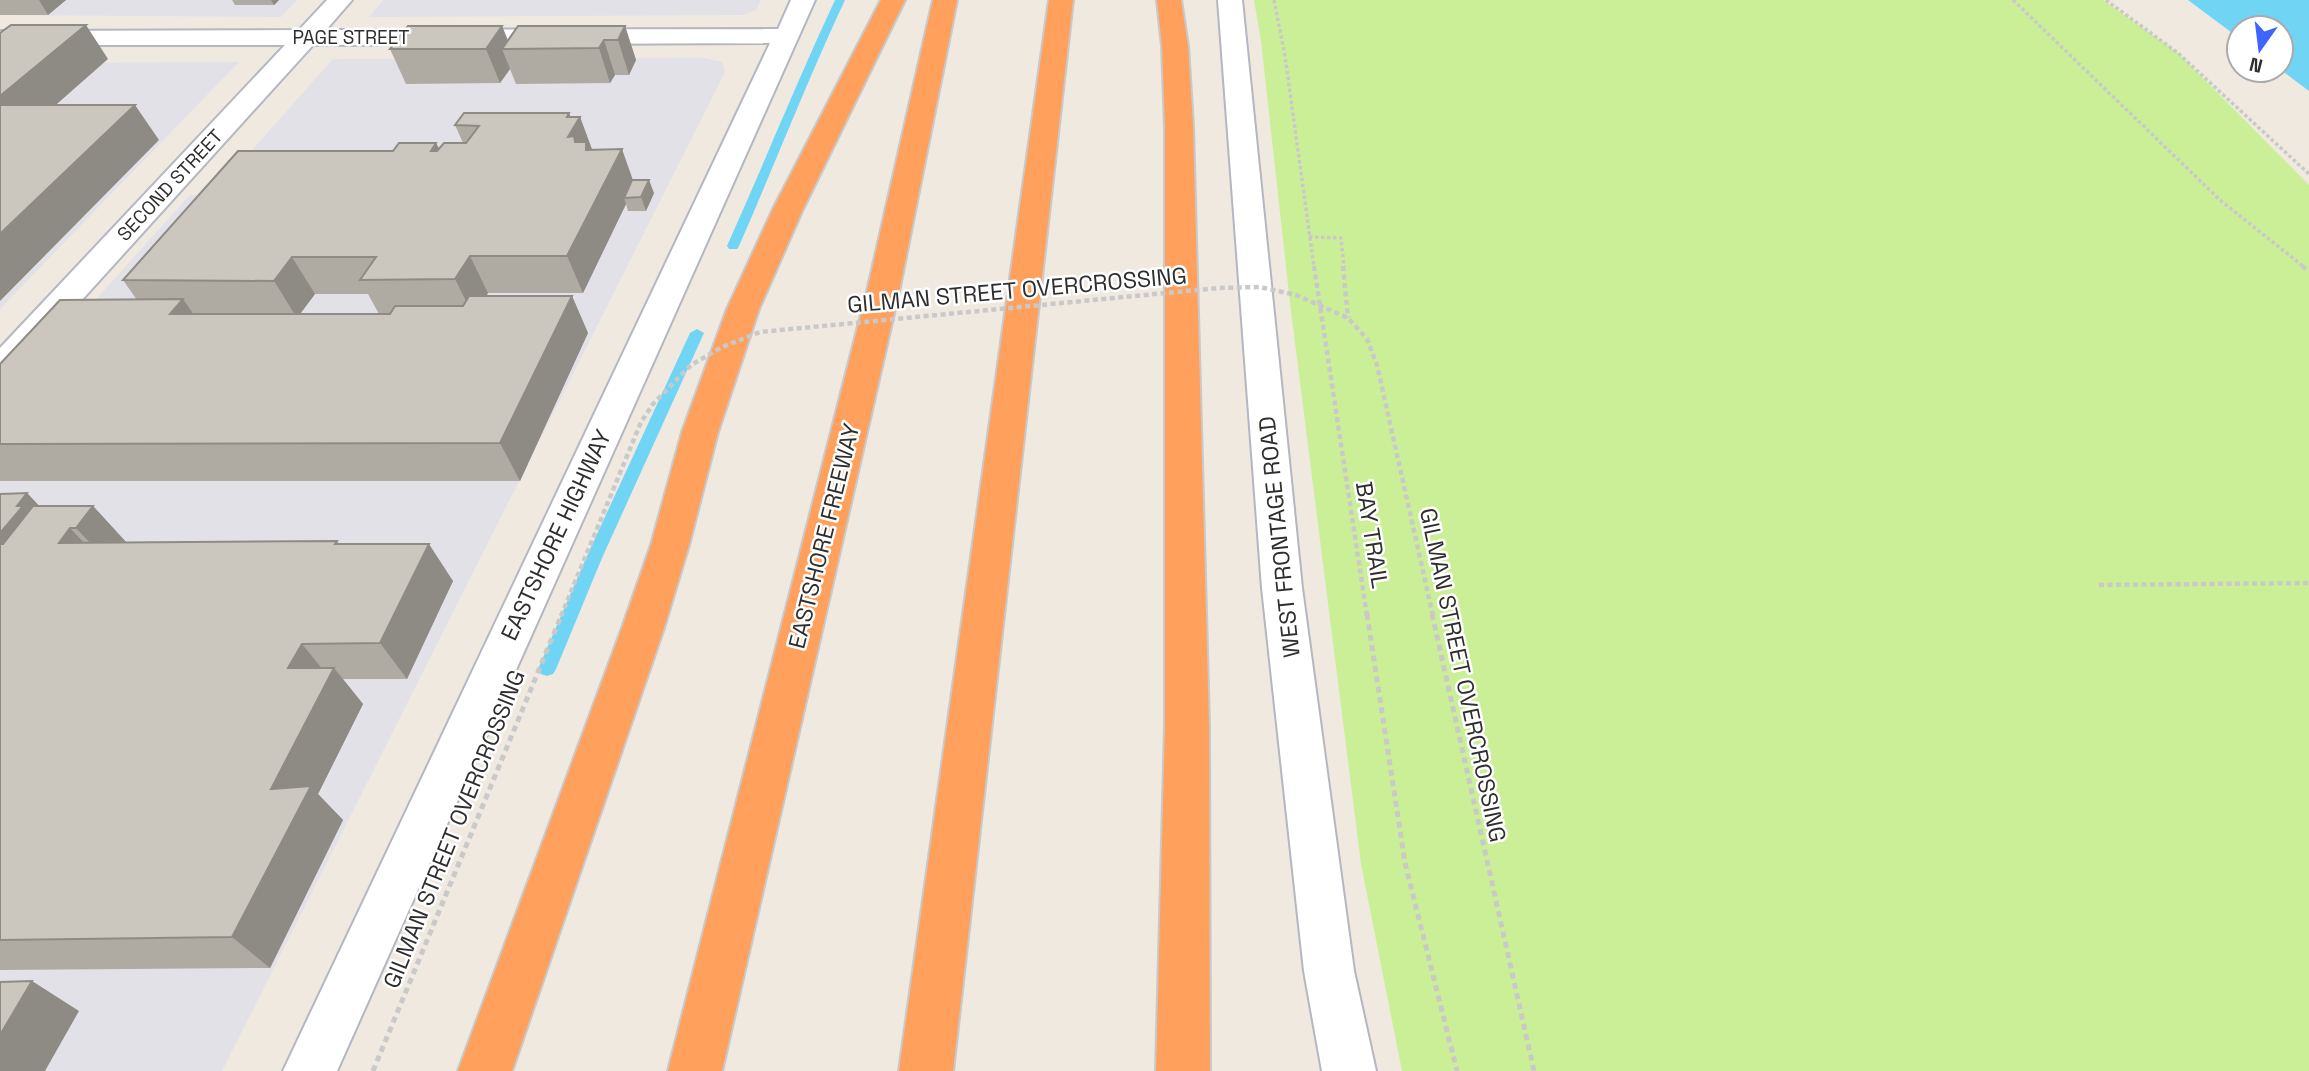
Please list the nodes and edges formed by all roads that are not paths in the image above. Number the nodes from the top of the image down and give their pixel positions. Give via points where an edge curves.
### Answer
1 (340, 0) edge
2 (803, 0) edge
3 (892, 0) edge
4 (945, 0) edge
5 (1061, 0) edge
6 (1169, 0) edge
7 (1230, 0) edge
8 (786, 36) junction
9 (0, 38) edge
10 (307, 38) junction
11 (0, 369) edge
12 (310, 1071) edge
13 (485, 1071) edge
14 (695, 1071) edge
15 (926, 1071) edge
16 (1184, 1071) edge
17 (1349, 1071) edge

1 - 10 street, SECOND STREET
2 - 8 street, EASTSHORE HIGHWAY
3 - 13 highway via 743,309 700,432 643,628
4 - 14 highway, EASTSHORE FREEWAY via 884,287
5 - 15 highway
6 - 16 highway via 1179,126 1187,726
7 - 17 street, WEST FRONTAGE ROAD via 1282,588 1329,971
8 - 10 street, PAGE STREET
8 - 12 street, EASTSHORE HIGHWAY
9 - 10 street, PAGE STREET
10 - 11 street, SECOND STREET

